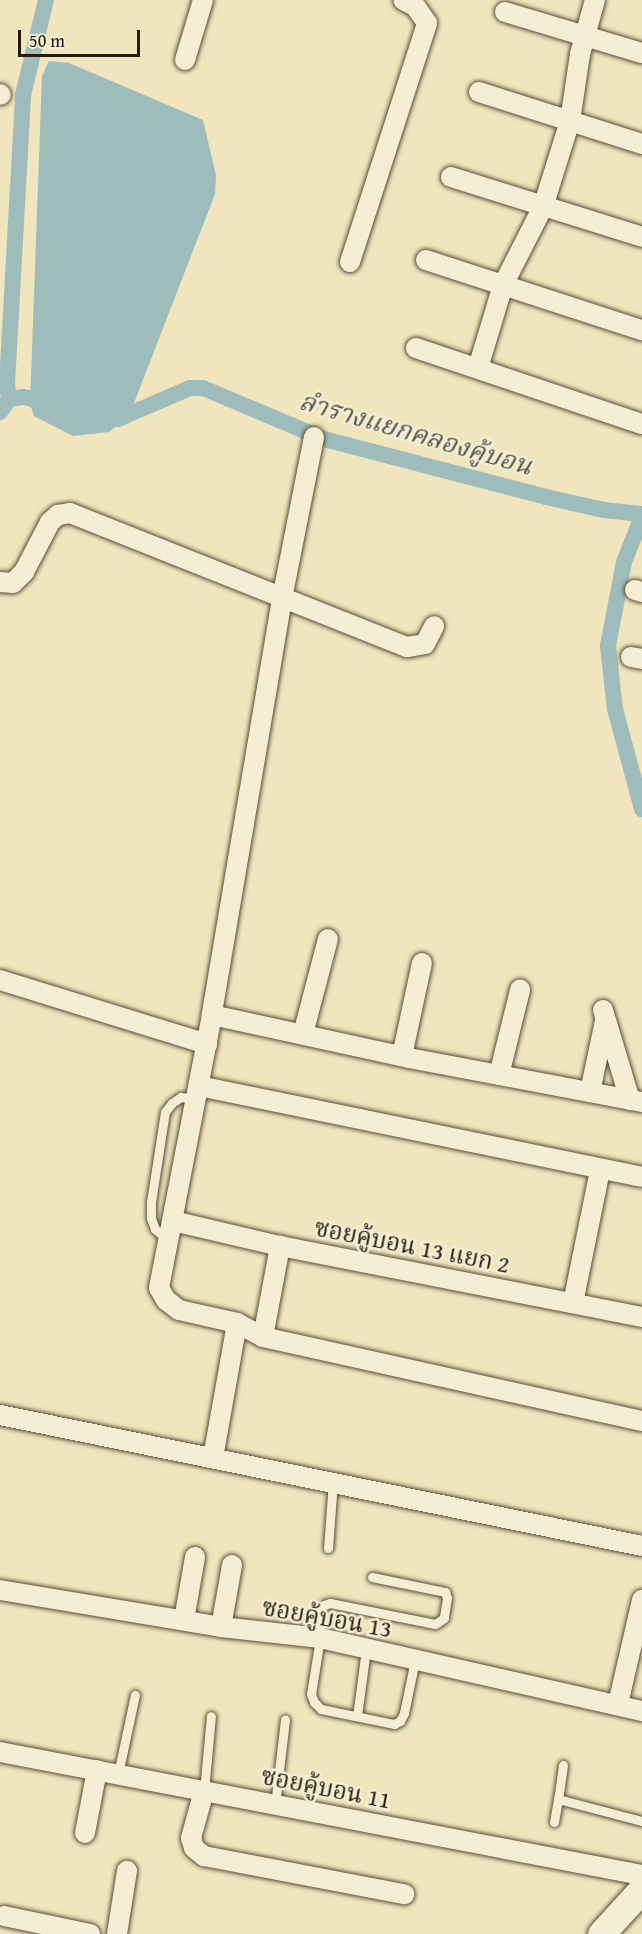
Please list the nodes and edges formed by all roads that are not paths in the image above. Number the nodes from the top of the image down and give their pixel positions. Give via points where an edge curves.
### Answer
1 (204, 0) edge
2 (403, 0) edge
3 (595, 0) edge
4 (505, 12) dead end
5 (584, 35) junction
6 (642, 53) edge
7 (185, 60) dead end
8 (479, 92) dead end
9 (570, 121) junction
10 (642, 144) edge
11 (451, 177) dead end
12 (543, 207) junction
13 (642, 237) edge
14 (426, 260) dead end
15 (350, 262) dead end
16 (503, 285) junction
17 (642, 330) edge
18 (416, 348) dead end
19 (478, 368) junction
20 (642, 424) edge
21 (315, 437) dead end
22 (0, 582) edge
23 (282, 599) junction
24 (434, 626) dead end
25 (328, 939) dead end
26 (422, 963) dead end
27 (0, 980) edge
28 (520, 990) dead end
29 (212, 1015) junction
30 (303, 1034) junction
31 (207, 1044) junction
32 (402, 1056) junction
33 (499, 1075) junction
34 (590, 1092) junction
35 (197, 1093) junction
36 (636, 1101) edge
37 (600, 1170) junction
38 (642, 1177) edge
39 (171, 1231) junction
40 (280, 1246) junction
41 (573, 1303) junction
42 (642, 1317) edge
43 (237, 1323) junction
44 (263, 1337) junction
45 (0, 1415) edge
46 (642, 1421) edge
47 (213, 1458) junction
48 (333, 1482) junction
49 (642, 1546) edge
50 (328, 1548) dead end
51 (195, 1557) dead end
52 (232, 1565) dead end
53 (372, 1577) dead end
54 (0, 1590) edge
55 (642, 1600) edge
56 (184, 1620) junction
57 (221, 1627) junction
58 (320, 1638) junction
59 (366, 1649) junction
60 (415, 1660) junction
61 (135, 1695) dead end
62 (618, 1704) junction
63 (642, 1711) edge
64 (211, 1716) dead end
65 (357, 1716) junction
66 (285, 1720) dead end
67 (0, 1752) edge
68 (563, 1765) dead end
69 (97, 1770) junction
70 (118, 1774) junction
71 (204, 1791) junction
72 (558, 1799) junction
73 (275, 1805) junction
74 (642, 1821) edge
75 (554, 1822) dead end
76 (86, 1833) dead end
77 (126, 1871) dead end
78 (642, 1875) edge
79 (642, 1889) edge
80 (404, 1894) dead end
81 (4, 1916) dead end
82 (90, 1934) edge
83 (117, 1934) edge
84 (602, 1934) edge

1 - 7 street
2 - 15 street via 415,6 427,23
3 - 5 street
4 - 5 street
5 - 6 street
5 - 9 street
8 - 9 street
9 - 10 street
9 - 12 street
11 - 12 street
12 - 13 street
12 - 16 street
14 - 16 street
16 - 17 street
16 - 19 street
18 - 19 street
19 - 20 street
21 - 23 street
22 - 23 street via 13,583 24,572 51,522 58,515 70,513
23 - 24 street via 407,648 424,644
23 - 29 street
25 - 30 street
26 - 32 street
27 - 31 street
28 - 33 street
29 - 30 street
29 - 31 street
30 - 32 street
31 - 35 street
32 - 33 street
33 - 34 street
34 - 36 street
34 - 36 street via 604,1015
35 - 37 street
35 - 39 street
35 - 39 lane via 181,1097 165,1112 151,1218 155,1229
37 - 38 street
37 - 41 street
39 - 40 street, ซอยคู้บอน 13 แยก 2
39 - 43 street via 159,1288 166,1300 179,1310
40 - 41 street, ซอยคู้บอน 13 แยก 2
40 - 44 street
41 - 42 street, ซอยคู้บอน 13 แยก 2
43 - 44 street
43 - 47 street
44 - 46 street
45 - 47 street
47 - 48 street
48 - 49 street
48 - 50 lane
51 - 56 street
52 - 57 street
53 - 58 lane via 445,1592 444,1618 435,1624 330,1603 320,1612
54 - 56 street, ซอยคู้บอน 13
55 - 62 street
56 - 57 street, ซอยคู้บอน 13
57 - 58 street, ซอยคู้บอน 13
58 - 59 street, ซอยคู้บอน 13
58 - 65 lane via 311,1694 314,1702 321,1709
59 - 60 street, ซอยคู้บอน 13
59 - 65 lane
60 - 62 street, ซอยคู้บอน 13
60 - 65 lane via 400,1721 394,1724
61 - 70 lane
62 - 63 street, ซอยคู้บอน 13
64 - 71 lane
66 - 73 lane
67 - 69 street, ซอยคู้บอน 11
68 - 72 lane
69 - 70 street, ซอยคู้บอน 11
69 - 76 street
70 - 71 street, ซอยคู้บอน 11
71 - 73 street, ซอยคู้บอน 11
71 - 80 street via 191,1838 194,1848 204,1856
72 - 74 lane
72 - 75 lane
73 - 78 street, ซอยคู้บอน 11
77 - 83 street
79 - 84 main road
81 - 82 street

